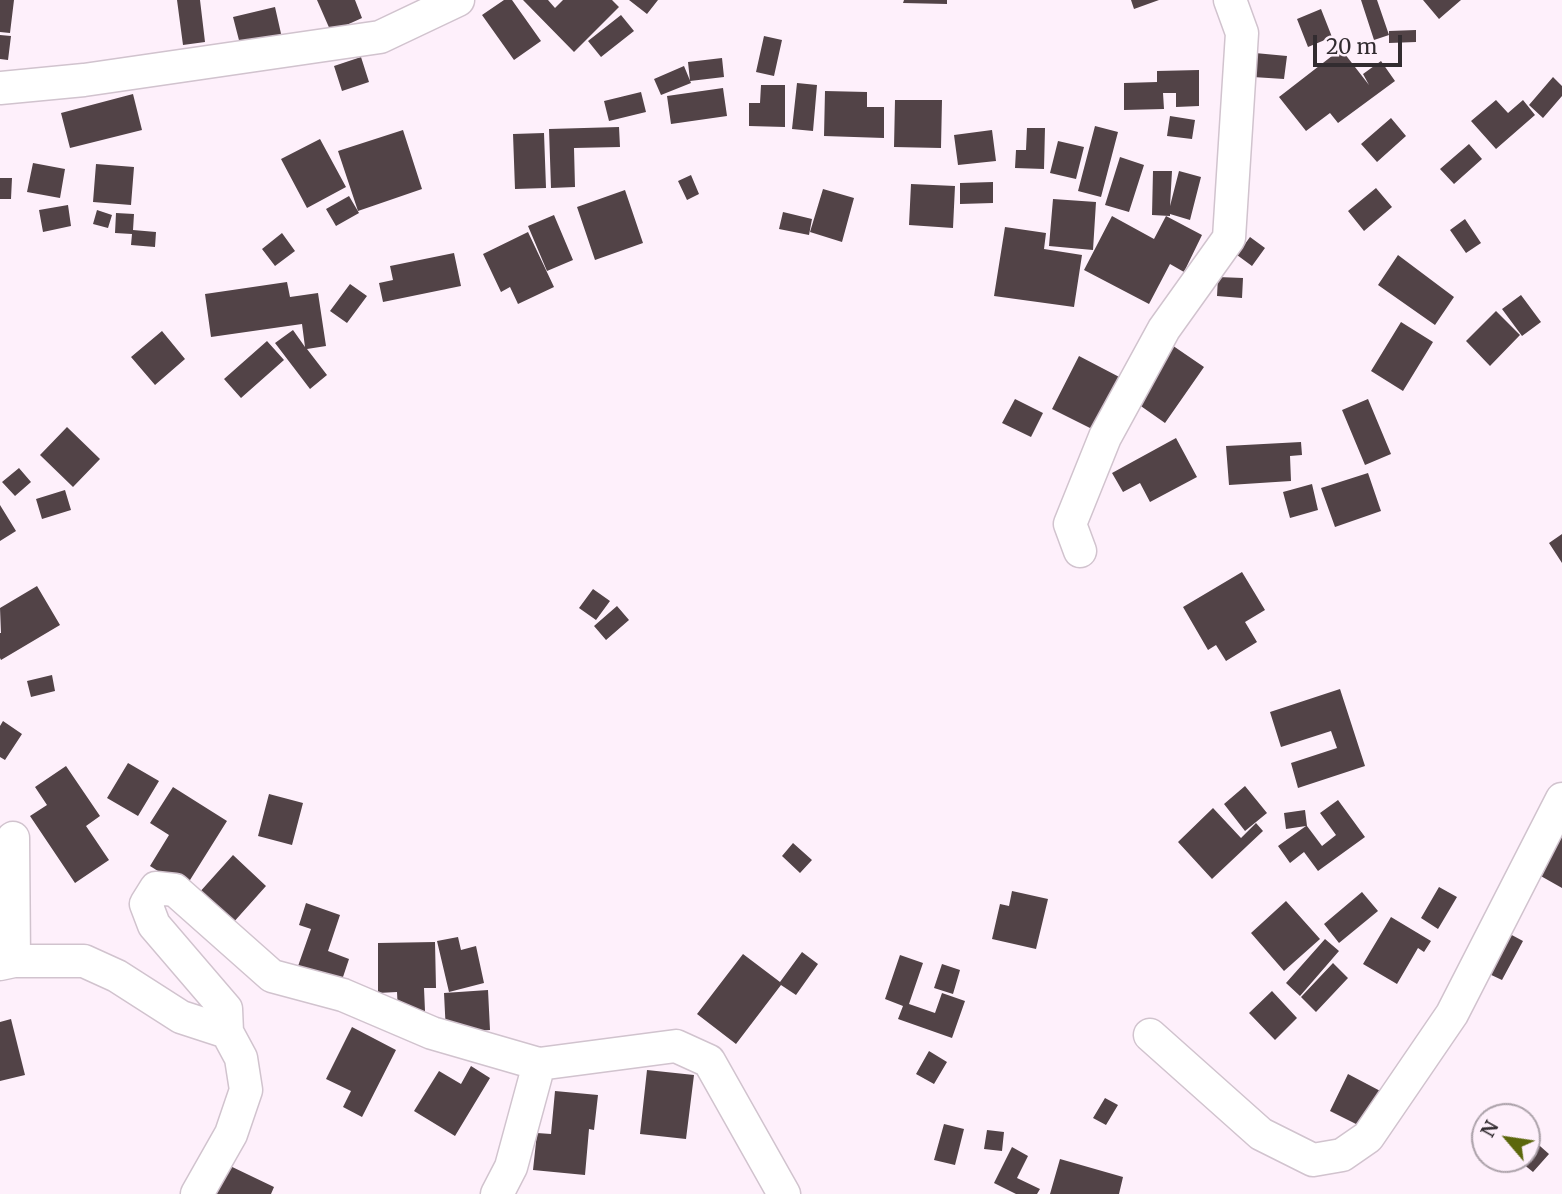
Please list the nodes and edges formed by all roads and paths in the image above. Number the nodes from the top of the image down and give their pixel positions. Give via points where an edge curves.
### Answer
1 (458, 0) edge
2 (1230, 0) edge
3 (0, 88) edge
4 (1080, 551) dead end
5 (1562, 799) edge
6 (13, 838) dead end
7 (7, 962) edge
8 (227, 1032) junction
9 (1150, 1035) dead end
10 (540, 1064) junction
11 (197, 1194) edge
12 (498, 1194) edge
13 (784, 1194) edge

1 - 3 street via 380,37
2 - 4 street via 1242,33 1229,238 1164,329 1105,436 1070,524
5 - 9 street via 1452,1014 1368,1137 1342,1156 1313,1160 1261,1134
6 - 7 street
7 - 8 street via 84,961 117,976 181,1017
8 - 10 street via 226,1009 154,925 146,904 156,888 175,890 272,976 344,995 432,1033
8 - 11 street via 241,1058 246,1090 231,1134
10 - 12 street via 511,1167
10 - 13 street via 676,1045 709,1061

